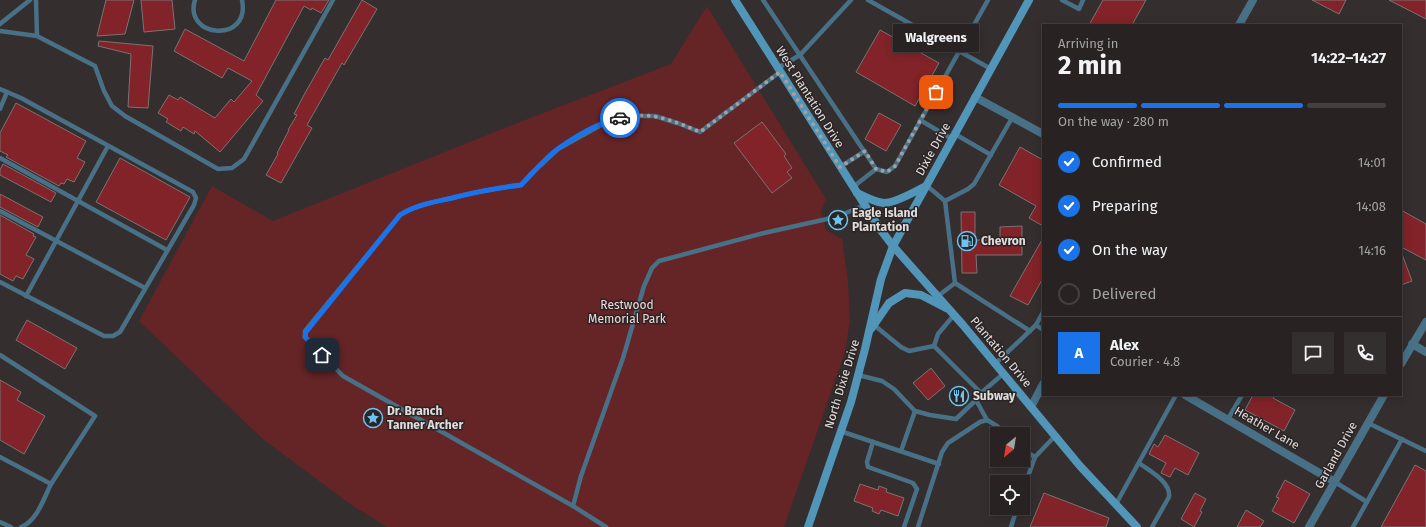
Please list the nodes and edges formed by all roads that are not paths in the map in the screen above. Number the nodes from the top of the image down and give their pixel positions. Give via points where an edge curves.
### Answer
1 (30, 0) edge
2 (36, 0) edge
3 (195, 0) edge
4 (242, 0) edge
5 (333, 0) edge
6 (735, 0) edge
7 (763, 0) edge
8 (851, 0) edge
9 (868, 0) edge
10 (988, 0) edge
11 (1029, 0) edge
12 (1062, 0) edge
13 (1083, 0) edge
14 (1253, 0) edge
15 (0, 24) edge
16 (1240, 24) edge
17 (0, 31) edge
18 (37, 36) junction
19 (959, 51) junction
20 (800, 55) junction
21 (991, 69) junction
22 (779, 70) junction
23 (0, 89) edge
24 (7, 92) junction
25 (975, 98) junction
26 (0, 109) edge
27 (1012, 118) junction
28 (920, 120) junction
29 (1042, 133) edge
30 (953, 137) junction
31 (108, 146) junction
32 (865, 151) junction
33 (991, 155) junction
34 (0, 158) edge
35 (840, 167) junction
36 (876, 169) junction
37 (926, 186) junction
38 (855, 190) junction
39 (78, 200) junction
40 (945, 201) junction
41 (865, 205) junction
42 (0, 211) edge
43 (56, 240) junction
44 (893, 246) junction
45 (167, 250) junction
46 (0, 282) edge
47 (955, 283) junction
48 (145, 288) junction
49 (26, 296) junction
50 (938, 296) junction
51 (952, 312) junction
52 (1042, 314) edge
53 (1426, 322) edge
54 (1036, 325) junction
55 (872, 328) junction
56 (1042, 329) edge
57 (1030, 330) junction
58 (1412, 344) junction
59 (934, 346) junction
60 (1426, 352) edge
61 (0, 355) edge
62 (1402, 362) edge
63 (995, 364) junction
64 (1004, 374) junction
65 (858, 375) junction
66 (1042, 386) edge
67 (981, 393) junction
68 (1175, 396) edge
69 (1187, 396) edge
70 (1241, 396) edge
71 (1383, 396) edge
72 (976, 400) junction
73 (1031, 407) junction
74 (915, 411) junction
75 (1228, 419) junction
76 (987, 420) junction
77 (1368, 423) junction
78 (998, 427) edge
79 (840, 431) junction
80 (1055, 436) junction
81 (1402, 439) junction
82 (873, 442) junction
83 (901, 451) junction
84 (1426, 451) edge
85 (1030, 454) edge
86 (0, 457) edge
87 (1035, 457) junction
88 (1139, 463) junction
89 (939, 464) junction
90 (1028, 475) edge
91 (1335, 482) junction
92 (51, 484) junction
93 (1367, 502) junction
94 (1116, 504) junction
95 (573, 506) junction
96 (1015, 515) edge
97 (0, 522) edge
98 (11, 527) edge
99 (21, 527) edge
100 (606, 527) edge
101 (808, 527) edge
102 (904, 527) edge
103 (918, 527) edge
104 (1011, 527) edge
105 (1137, 527) edge
106 (1152, 527) edge
107 (1310, 527) edge
108 (1353, 527) edge

1 - 15 lane
2 - 18 lane
3 - 4 lane via 194,12 197,20 202,26 217,32 229,29 239,22 244,7
5 - 18 lane via 244,159 232,168 218,169 125,116 112,106 94,66
6 - 22 main road, West Plantation Drive
7 - 20 lane
8 - 20 lane
9 - 19 lane
10 - 19 lane
11 - 21 main road, Dixie Drive
12 - 13 lane via 1079,8
14 - 16 street
17 - 18 lane
19 - 21 lane
19 - 28 lane
20 - 22 lane
20 - 32 lane
21 - 25 main road, Dixie Drive
22 - 35 main road, West Plantation Drive
22 - 95 lane via 700,132 655,116 630,116 610,120 558,148 521,185 484,190 428,203 407,211 400,215 306,332 305,337 343,376
23 - 24 lane
24 - 26 lane
24 - 31 lane
25 - 27 street
25 - 30 main road, Dixie Drive
27 - 29 street
27 - 33 lane
28 - 30 lane
28 - 36 lane via 895,166 887,172
30 - 33 lane
30 - 37 main road, Dixie Drive
31 - 39 lane
31 - 45 lane via 193,192 196,198 194,205
32 - 35 lane
32 - 36 lane
33 - 40 lane via 974,184
34 - 39 lane
35 - 38 main road, West Plantation Drive
36 - 38 lane
37 - 38 main road via 906,197 885,203 871,200
37 - 40 lane
37 - 44 main road, Dixie Drive
38 - 41 main road, West Plantation Drive
39 - 43 lane
39 - 45 lane
40 - 47 lane
41 - 44 main road, West Plantation Drive
41 - 95 lane via 836,217 660,261 652,268
42 - 43 lane
43 - 48 lane
43 - 49 lane
44 - 50 main road, Plantation Drive
44 - 55 main road, North Dixie Drive via 881,279
45 - 48 lane
46 - 49 lane
47 - 50 lane
47 - 57 lane
48 - 49 lane via 120,332 113,336 104,336
50 - 51 main road, Plantation Drive
51 - 55 main road via 921,295 905,293 889,303
51 - 59 lane via 938,334
51 - 63 main road, Plantation Drive
52 - 54 lane
53 - 58 street
54 - 56 lane
54 - 57 lane
55 - 59 lane via 909,351
55 - 65 main road, North Dixie Drive
57 - 63 lane
58 - 60 street
58 - 62 street
59 - 67 lane
61 - 92 lane via 95,416
63 - 64 main road, Plantation Drive
64 - 67 lane
64 - 73 main road, Plantation Drive
65 - 74 lane via 882,381 894,389
65 - 79 main road, North Dixie Drive
66 - 73 street
67 - 72 lane
68 - 88 lane
69 - 75 street, Heather Lane
70 - 75 lane
71 - 77 street, Garland Drive
72 - 74 lane via 956,419
72 - 76 lane
73 - 80 main road, Plantation Drive
74 - 83 lane
75 - 91 street, Heather Lane
76 - 78 lane
76 - 89 lane via 948,443
77 - 81 lane
77 - 91 street, Garland Drive
79 - 82 lane
79 - 101 main road, North Dixie Drive
80 - 87 lane
80 - 94 main road, Plantation Drive
81 - 84 lane
81 - 93 lane
82 - 83 lane
82 - 102 lane via 868,467 913,483 916,489
83 - 89 lane
85 - 87 lane
86 - 92 lane
87 - 90 lane
88 - 94 lane
88 - 106 lane via 1168,486 1170,492
89 - 103 lane
91 - 93 lane
91 - 107 street, Garland Drive
92 - 99 lane via 38,510 27,525
93 - 108 lane
94 - 105 main road, Plantation Drive
95 - 100 lane
96 - 104 lane
97 - 98 lane

